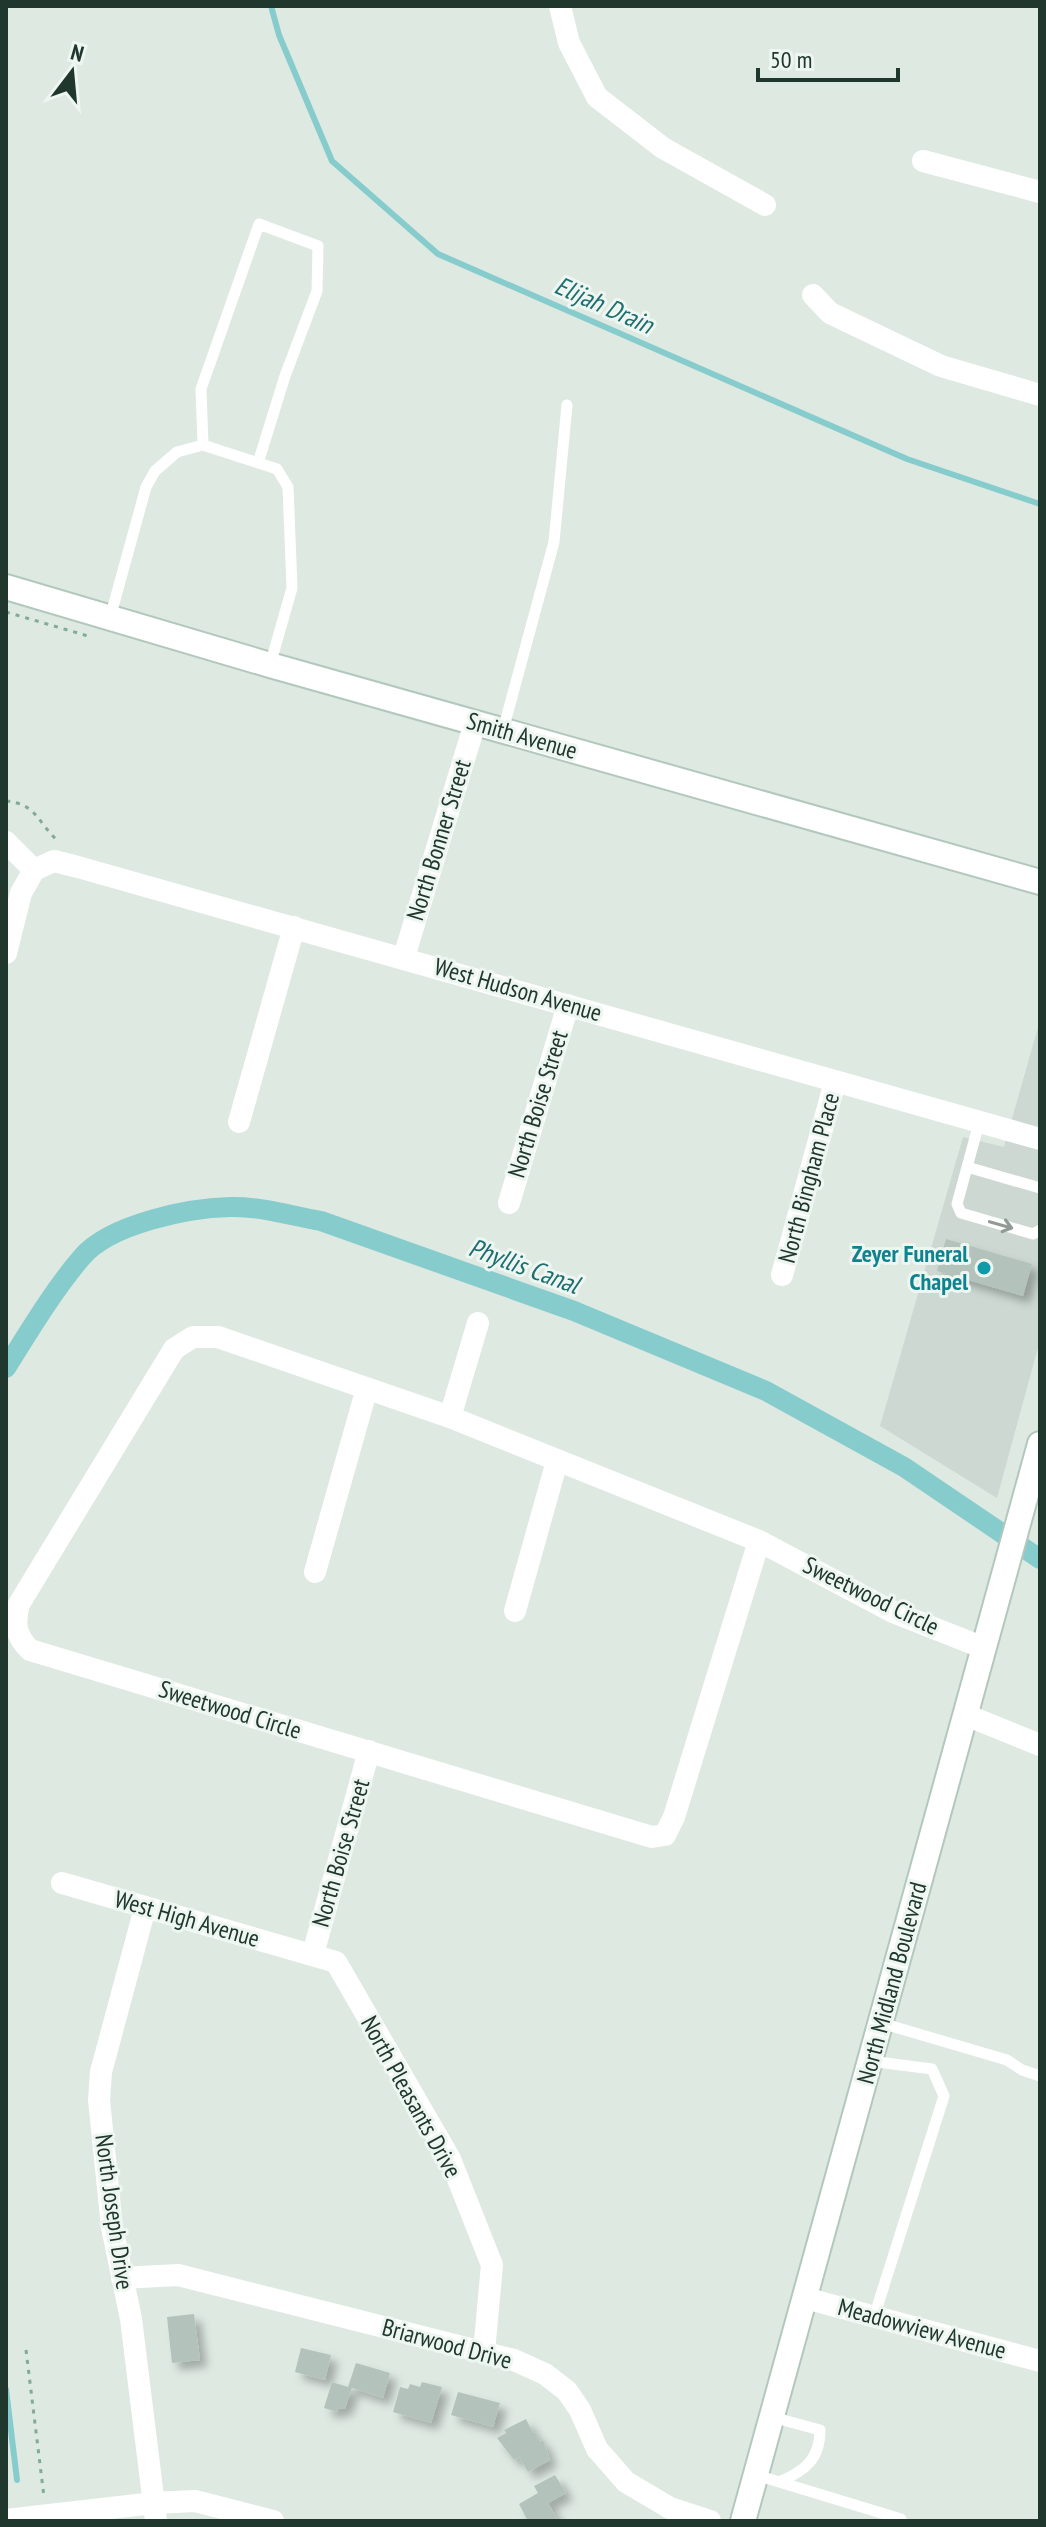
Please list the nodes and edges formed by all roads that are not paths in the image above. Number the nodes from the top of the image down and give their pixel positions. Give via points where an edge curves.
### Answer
1 (560, 6) edge
2 (923, 161) dead end
3 (1040, 192) edge
4 (765, 205) dead end
5 (813, 295) dead end
6 (1040, 395) edge
7 (567, 405) dead end
8 (203, 445) junction
9 (258, 463) junction
10 (6, 587) edge
11 (110, 618) junction
12 (270, 665) junction
13 (475, 723) junction
14 (503, 731) junction
15 (6, 842) edge
16 (34, 870) junction
17 (1040, 882) edge
18 (294, 927) junction
19 (6, 953) edge
20 (404, 957) junction
21 (568, 1005) junction
22 (835, 1082) junction
23 (239, 1122) dead end
24 (979, 1123) junction
25 (1040, 1139) edge
26 (967, 1167) junction
27 (1040, 1188) edge
28 (509, 1203) dead end
29 (1040, 1230) edge
30 (782, 1275) dead end
31 (478, 1323) dead end
32 (367, 1388) junction
33 (450, 1417) junction
34 (1038, 1457) edge
35 (557, 1461) junction
36 (759, 1541) junction
37 (315, 1572) dead end
38 (515, 1611) dead end
39 (984, 1648) junction
40 (966, 1715) junction
41 (1040, 1745) edge
42 (369, 1751) junction
43 (62, 1883) dead end
44 (145, 1908) junction
45 (313, 1954) junction
46 (881, 2023) junction
47 (870, 2061) junction
48 (1040, 2076) edge
49 (122, 2278) junction
50 (805, 2298) junction
51 (874, 2317) junction
52 (484, 2352) junction
53 (1040, 2361) edge
54 (772, 2417) junction
55 (767, 2479) junction
56 (155, 2512) edge
57 (901, 2519) dead end
58 (6, 2520) edge
59 (273, 2521) edge
60 (710, 2521) edge
61 (743, 2521) edge

1 - 4 street via 569,43 597,97 663,148
2 - 3 street
5 - 6 street via 830,313 941,366
7 - 14 lane via 554,542
8 - 9 lane
8 - 9 lane via 201,389 259,224 318,246 317,291
8 - 11 lane via 177,452 146,487
9 - 12 lane via 277,469 288,487 292,588
10 - 11 main road, Smith Avenue
11 - 12 main road, Smith Avenue
12 - 13 main road, Smith Avenue
13 - 14 main road, Smith Avenue
13 - 20 street, North Bonner Street
14 - 17 main road, Smith Avenue
15 - 16 street
16 - 18 street, West Hudson Avenue via 54,861
16 - 19 street via 21,893
18 - 20 street, West Hudson Avenue
18 - 23 street
20 - 21 street, West Hudson Avenue
21 - 22 street, West Hudson Avenue
21 - 28 street, North Boise Street
22 - 24 street, West Hudson Avenue
22 - 30 street, North Bingham Place
24 - 25 street, West Hudson Avenue
24 - 26 lane
26 - 27 lane
26 -> 29 lane via 957,1204 961,1213 1033,1234
31 - 33 street
32 - 33 street, Sweetwood Circle
32 - 37 street
32 - 42 street, Sweetwood Circle via 218,1337 193,1337 174,1349 19,1604 15,1620 18,1638 30,1650
33 - 35 street, Sweetwood Circle
34 - 39 main road, North Midland Boulevard
35 - 36 street, Sweetwood Circle
35 - 38 street
36 - 39 street, Sweetwood Circle via 893,1612
36 - 42 street, Sweetwood Circle via 665,1835 630,1832
39 - 40 main road, North Midland Boulevard
40 - 41 street
40 - 46 main road, North Midland Boulevard
42 - 45 street, North Boise Street
43 - 44 street, West High Avenue
44 - 45 street, West High Avenue
44 - 49 street, North Joseph Drive via 101,2072 99,2100
45 - 52 street, North Pleasants Drive via 336,1962 450,2159 492,2265
46 - 47 main road, North Midland Boulevard
46 - 48 lane via 1007,2060
47 - 50 main road, North Midland Boulevard
47 - 51 lane via 932,2069 944,2096
49 - 52 street, Briarwood Drive via 178,2275
49 - 56 street, North Joseph Drive
50 - 51 street, Meadowview Avenue
50 - 54 main road, North Midland Boulevard
51 - 53 street, Meadowview Avenue
52 - 60 street, Briarwood Drive via 545,2374 567,2391 597,2449 626,2482 670,2508
54 - 55 main road, North Midland Boulevard
54 - 55 lane via 820,2430 820,2445 799,2473
55 - 57 lane
55 - 61 main road, North Midland Boulevard
56 - 58 street
56 - 59 street via 195,2501

